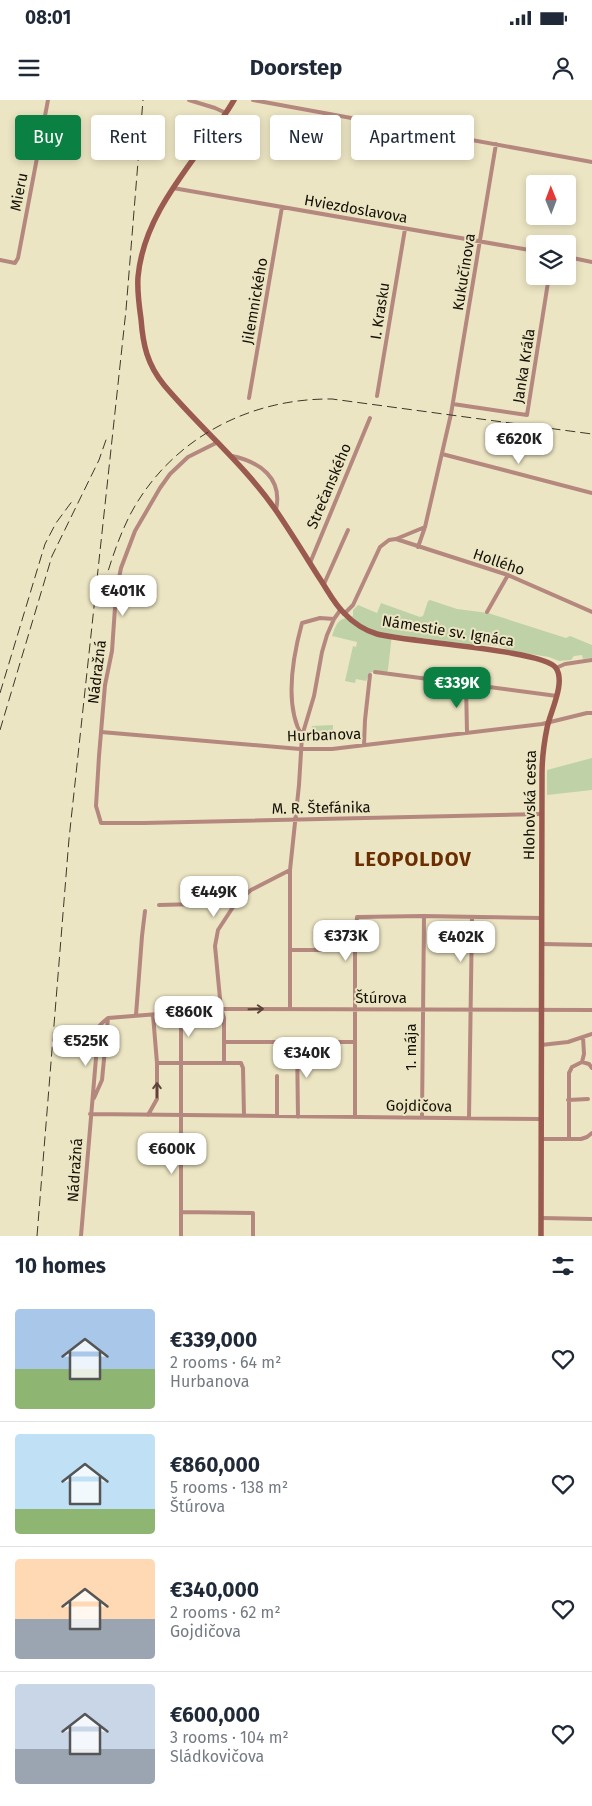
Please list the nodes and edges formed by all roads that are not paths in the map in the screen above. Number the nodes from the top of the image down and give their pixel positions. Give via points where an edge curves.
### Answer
1 (48, 100) edge
2 (189, 100) edge
3 (234, 100) edge
4 (253, 100) edge
5 (226, 114) junction
6 (496, 144) junction
7 (592, 162) edge
8 (173, 188) junction
9 (282, 207) junction
10 (405, 229) junction
11 (480, 242) junction
12 (526, 250) edge
13 (576, 259) edge
14 (0, 260) edge
15 (592, 262) edge
16 (549, 285) edge
17 (378, 396) dead end
18 (249, 398) dead end
19 (454, 404) junction
20 (370, 418) dead end
21 (218, 442) junction
22 (442, 454) junction
23 (230, 455) junction
24 (592, 493) edge
25 (276, 510) junction
26 (425, 527) junction
27 (348, 530) dead end
28 (396, 539) junction
29 (418, 547) junction
30 (310, 563) junction
31 (508, 575) junction
32 (324, 584) junction
33 (343, 612) junction
34 (486, 612) dead end
35 (592, 612) edge
36 (334, 619) junction
37 (592, 660) edge
38 (556, 668) junction
39 (466, 684) junction
40 (557, 696) junction
41 (592, 713) edge
42 (548, 724) junction
43 (101, 732) junction
44 (467, 732) junction
45 (302, 736) junction
46 (364, 746) junction
47 (300, 750) junction
48 (542, 814) junction
49 (296, 820) junction
50 (101, 823) joint
51 (290, 870) junction
52 (236, 903) junction
53 (159, 905) dead end
54 (145, 911) dead end
55 (424, 916) junction
56 (472, 917) junction
57 (541, 918) junction
58 (542, 944) junction
59 (592, 945) edge
60 (290, 950) junction
61 (355, 950) junction
62 (290, 1008) junction
63 (221, 1009) junction
64 (355, 1009) junction
65 (422, 1009) junction
66 (470, 1009) junction
67 (541, 1010) junction
68 (592, 1010) edge
69 (180, 1012) junction
70 (136, 1015) junction
71 (152, 1015) junction
72 (108, 1018) junction
73 (592, 1034) edge
74 (583, 1037) junction
75 (224, 1042) junction
76 (297, 1042) junction
77 (355, 1042) junction
78 (541, 1045) junction
79 (224, 1062) junction
80 (582, 1062) junction
81 (157, 1063) junction
82 (180, 1063) junction
83 (592, 1068) edge
84 (277, 1076) dead end
85 (568, 1100) junction
86 (588, 1100) dead end
87 (91, 1105) junction
88 (90, 1114) junction
89 (148, 1115) junction
90 (182, 1115) junction
91 (244, 1116) junction
92 (276, 1116) junction
93 (298, 1117) junction
94 (355, 1117) junction
95 (422, 1118) junction
96 (469, 1118) junction
97 (540, 1119) junction
98 (592, 1133) edge
99 (541, 1139) junction
100 (569, 1139) junction
101 (181, 1212) junction
102 (541, 1218) junction
103 (592, 1219) edge
104 (81, 1236) edge
105 (181, 1236) edge
106 (253, 1236) edge
107 (541, 1236) edge

1 - 14 street, Mieru via 18,258 15,263
2 - 5 street
3 - 5 street
4 - 6 street
5 - 8 street
6 - 7 street
6 - 11 street, Kukučínova
8 - 9 street, Hviezdoslavova
8 - 21 street via 141,256 138,278 142,330 149,364 157,376
9 - 10 street, Hviezdoslavova
9 - 18 street, Jilemnického
10 - 11 street, Hviezdoslavova
10 - 17 street, I. Krasku
11 - 12 street, Hviezdoslavova
11 - 19 street, Kukučínova
13 - 15 street
16 - 19 street, Janka Kráľa via 527,415
19 - 22 street, Kukučínova
20 - 30 street, Strečanského
21 - 23 street
21 - 43 street, Nádražná via 188,457 170,474 150,502 128,546 116,592
22 - 24 street
22 - 26 street
23 - 25 street
23 - 25 street via 258,465 271,477 278,495
25 - 30 street
26 - 28 street
26 - 29 street
27 - 32 street
28 - 29 street, Hollého
28 - 33 street via 380,547 353,606
29 - 31 street, Hollého
30 - 32 street
31 - 34 street
31 - 35 street, Hollého
32 - 33 street
33 - 36 street
33 - 38 street, Námestie sv. Ignáca via 377,634 511,653 545,660
36 - 45 street via 326,635
36 - 45 street via 320,618 302,623 300,629 291,680 295,724
37 - 38 street
38 - 40 street, Hlohovská cesta via 559,675
39 - 40 street
39 - 44 street
39 - 46 street via 373,673 365,712
40 - 42 street, Hlohovská cesta
41 - 42 street, Hurbanova
42 - 44 street, Hurbanova
42 - 48 street, Hlohovská cesta via 543,750
43 - 47 street, Hurbanova
43 - 50 street, Nádražná via 96,806
44 - 46 street, Hurbanova
45 - 47 street
46 - 47 street, Hurbanova
47 - 49 street
48 - 49 street, M. R. Štefánika
48 - 57 street, Hlohovská cesta
49 - 50 street, M. R. Štefánika
49 - 51 street
51 - 52 street via 256,886
51 - 60 street
52 - 53 street
52 - 63 street via 218,930 215,946
54 - 70 street
55 - 56 street
55 - 61 street via 357,917
55 - 65 street, 1. mája
56 - 57 street
56 - 66 street
57 - 58 street, Hlohovská cesta
58 - 59 street
58 - 67 street, Hlohovská cesta
60 - 61 street
60 - 62 street
61 - 64 street
63 -> 62 street, Štúrova
62 - 64 street, Štúrova
63 - 69 street, Štúrova
63 - 75 street
64 - 65 street, Štúrova
64 - 77 street
65 - 66 street, Štúrova
65 - 95 street, 1. mája
66 - 67 street, Štúrova
66 - 96 street
67 - 68 street
67 - 78 street, Hlohovská cesta
69 - 71 street, Štúrova
69 - 82 street
70 - 71 street, Štúrova
70 - 72 street, Štúrova
71 - 81 street
72 - 87 street, Nádražná via 102,1080
72 - 87 street, Nádražná via 97,1029
73 - 74 street
74 - 78 street
74 - 80 street
75 - 76 street
75 - 79 street
76 - 77 street
76 - 93 street
77 - 94 street
78 - 97 street, Hlohovská cesta
79 - 82 street
79 - 91 street via 238,1062 243,1068
80 - 83 street
80 - 85 street via 569,1072
81 - 82 street
89 -> 81 street via 157,1099
82 - 90 street
84 - 92 street
85 - 86 street
85 - 100 street
87 - 88 street, Nádražná
88 - 89 street, Gojdičova
88 - 104 street, Nádražná
89 - 90 street, Gojdičova
90 - 91 street, Gojdičova
90 - 101 street
91 - 92 street, Gojdičova
92 - 93 street, Gojdičova
93 - 94 street, Gojdičova
94 - 95 street, Gojdičova
95 - 96 street, Gojdičova
96 - 97 street, Gojdičova
97 - 99 street, Hlohovská cesta
98 - 100 street via 581,1139
99 - 100 street
99 - 102 street, Hlohovská cesta
101 - 105 street
101 - 106 street via 253,1213
102 - 103 street
102 - 107 street, Hlohovská cesta

